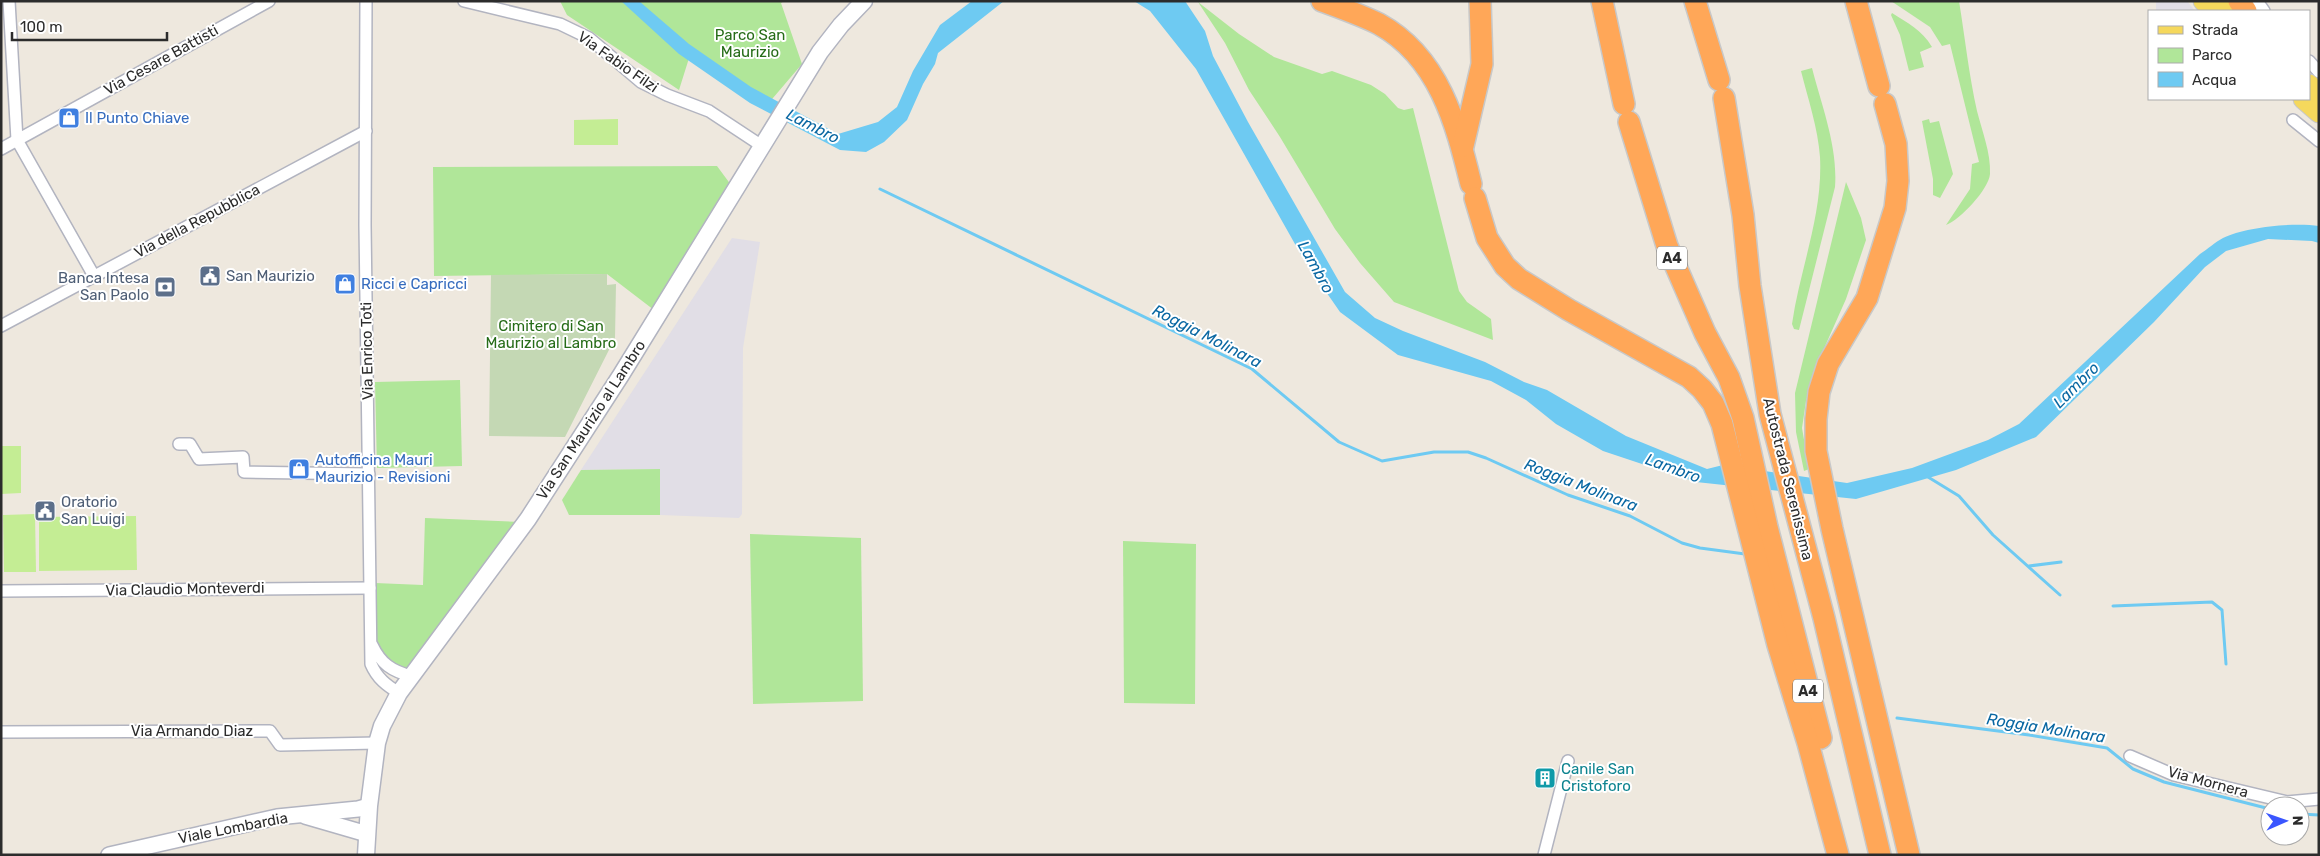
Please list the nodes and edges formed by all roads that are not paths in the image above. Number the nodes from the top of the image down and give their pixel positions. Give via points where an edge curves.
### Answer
1 (9, 1) edge
2 (269, 1) edge
3 (366, 1) edge
4 (464, 1) edge
5 (864, 1) edge
6 (1322, 1) edge
7 (1480, 1) edge
8 (1602, 1) edge
9 (1695, 1) edge
10 (1856, 1) edge
11 (2226, 1) edge
12 (2235, 10) edge
13 (2310, 62) edge
14 (2319, 72) edge
15 (2310, 85) edge
16 (2319, 94) edge
17 (2305, 100) edge
18 (2319, 113) edge
19 (2293, 120) dead end
20 (366, 131) junction
21 (17, 140) junction
22 (2319, 141) edge
23 (762, 146) junction
24 (1462, 148) junction
25 (1, 149) edge
26 (94, 276) junction
27 (1, 326) edge
28 (180, 444) dead end
29 (369, 474) junction
30 (1758, 526) junction
31 (370, 588) junction
32 (1, 591) edge
33 (370, 640) junction
34 (412, 676) junction
35 (399, 693) junction
36 (1, 732) edge
37 (377, 743) junction
38 (2130, 756) dead end
39 (1568, 761) dead end
40 (2319, 800) edge
41 (369, 806) junction
42 (299, 815) junction
43 (367, 834) junction
44 (109, 855) edge
45 (366, 855) edge
46 (1544, 855) edge
47 (1838, 855) edge
48 (1851, 855) edge
49 (1880, 855) edge
50 (1909, 855) edge

1 - 21 street
2 - 21 street, Via Cesare Battisti
3 - 20 street, Via Enrico Toti
4 - 23 street, Via Fabio Filzi via 560,24 589,38 641,82 667,96 708,111
5 - 23 main road, Via San Maurizio al Lambro via 830,39
6 - 24 highway via 1378,24 1400,38 1415,53 1446,97
7 - 24 highway via 1482,64
8 - 30 highway, Autostrada Serenissima / A4 via 1626,113 1667,246 1705,333 1729,378 1743,418
9 - 49 highway, Autostrada Serenissima / A4 via 1722,89 1770,414
10 - 50 highway via 1896,144 1898,181 1895,208 1867,298 1828,364 1819,392 1816,451
11 - 12 main road
13 - 14 street
15 - 16 main road
17 - 18 main road
19 - 22 street
20 - 26 street, Via della Repubblica
20 - 29 street, Via Enrico Toti
21 - 25 street, Via Cesare Battisti
21 - 26 street
23 - 34 main road, Via San Maurizio al Lambro via 528,519
24 - 30 highway via 1487,238 1505,266 1569,310 1690,377 1702,389 1722,424
26 - 27 street, Via della Repubblica
28 - 29 street via 190,444 199,459 243,456 244,472
29 - 31 street, Via Enrico Toti
30 - 47 highway via 1778,645
30 - 48 highway, Autostrada Serenissima / A4
31 - 32 street, Via Claudio Monteverdi
31 - 33 street, Via Enrico Toti
33 - 34 street via 378,657 389,668
33 - 35 street, Via Enrico Toti via 371,664 376,675
34 - 35 main road, Via San Maurizio al Lambro
35 - 37 main road, Via San Maurizio al Lambro
36 - 37 street, Via Armando Diaz via 270,731 280,745
37 - 41 main road, Via San Maurizio al Lambro
38 - 40 street, Via Mornera via 2174,775 2287,802
39 - 46 street
41 - 42 street, Viale Lombardia
41 - 43 main road, Via San Maurizio al Lambro
42 - 43 street, Viale Lombardia
42 - 44 street, Viale Lombardia via 217,829
43 - 45 main road, Via San Maurizio al Lambro

